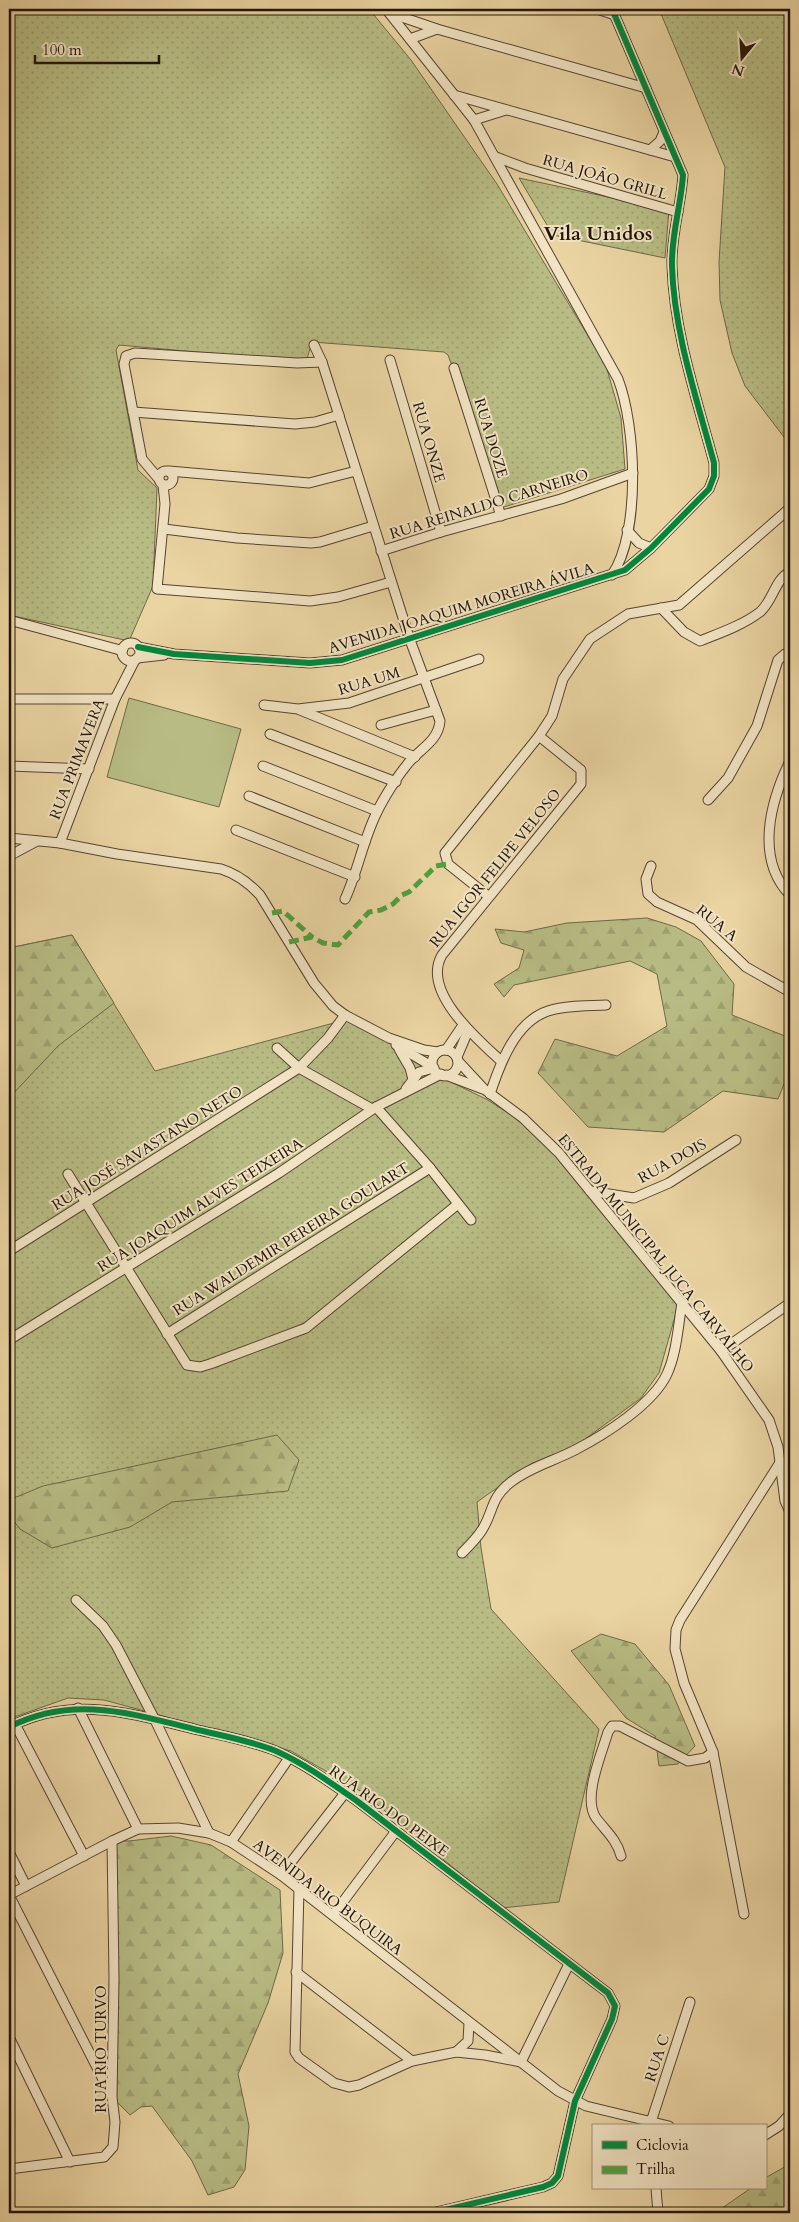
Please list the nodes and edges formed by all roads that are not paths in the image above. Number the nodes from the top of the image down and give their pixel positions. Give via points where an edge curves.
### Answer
1 (597, 9) edge
2 (387, 11) edge
3 (613, 12) edge
4 (438, 29) junction
5 (410, 39) junction
6 (636, 64) junction
7 (618, 80) junction
8 (646, 88) junction
9 (454, 95) junction
10 (506, 110) junction
11 (474, 120) junction
12 (664, 132) junction
13 (650, 150) junction
14 (496, 157) junction
15 (675, 157) junction
16 (525, 168) junction
17 (507, 178) junction
18 (678, 212) junction
19 (314, 345) dead end
20 (390, 360) dead end
21 (322, 362) junction
22 (454, 368) dead end
23 (133, 412) junction
24 (339, 415) junction
25 (356, 471) junction
26 (633, 473) junction
27 (166, 478) junction
28 (790, 508) edge
29 (501, 516) junction
30 (373, 526) junction
31 (164, 529) junction
32 (627, 530) junction
33 (441, 532) junction
34 (651, 548) junction
35 (381, 550) junction
36 (790, 572) edge
37 (612, 575) junction
38 (391, 582) junction
39 (661, 608) junction
40 (9, 620) edge
41 (410, 640) junction
42 (138, 647) junction
43 (123, 653) junction
44 (174, 654) junction
45 (790, 654) edge
46 (136, 659) junction
47 (479, 659) dead end
48 (424, 678) junction
49 (121, 685) junction
50 (114, 698) junction
51 (9, 699) edge
52 (264, 705) dead end
53 (298, 709) junction
54 (436, 710) junction
55 (381, 725) dead end
56 (270, 734) dead end
57 (540, 736) junction
58 (416, 757) junction
59 (790, 762) edge
60 (9, 766) edge
61 (262, 766) dead end
62 (89, 769) junction
63 (396, 782) junction
64 (249, 796) dead end
65 (708, 800) dead end
66 (377, 811) junction
67 (236, 830) dead end
68 (9, 838) edge
69 (38, 840) junction
70 (60, 842) junction
71 (365, 842) junction
72 (9, 856) edge
73 (651, 866) dead end
74 (355, 877) junction
75 (790, 895) edge
76 (488, 896) junction
77 (345, 899) dead end
78 (790, 992) edge
79 (606, 1005) dead end
80 (344, 1015) junction
81 (466, 1028) junction
82 (389, 1038) junction
83 (396, 1045) junction
84 (277, 1048) dead end
85 (442, 1051) junction
86 (457, 1059) junction
87 (501, 1061) junction
88 (299, 1068) junction
89 (438, 1071) junction
90 (413, 1079) junction
91 (404, 1091) junction
92 (487, 1091) junction
93 (374, 1108) junction
94 (736, 1140) dead end
95 (430, 1168) junction
96 (68, 1174) dead end
97 (590, 1191) junction
98 (85, 1202) junction
99 (458, 1204) junction
100 (471, 1220) dead end
101 (9, 1251) edge
102 (126, 1269) junction
103 (682, 1303) junction
104 (790, 1303) edge
105 (167, 1334) junction
106 (9, 1340) edge
107 (721, 1350) junction
108 (781, 1461) junction
109 (790, 1512) edge
110 (462, 1553) dead end
111 (76, 1600) dead end
112 (78, 1708) junction
113 (155, 1720) junction
114 (12, 1725) edge
115 (713, 1752) junction
116 (290, 1758) junction
117 (345, 1793) junction
118 (138, 1829) junction
119 (396, 1830) junction
120 (209, 1833) junction
121 (112, 1841) junction
122 (230, 1842) junction
123 (9, 1852) edge
124 (84, 1856) junction
125 (621, 1856) dead end
126 (281, 1875) junction
127 (26, 1886) junction
128 (299, 1888) junction
129 (9, 1895) edge
130 (744, 1914) dead end
131 (333, 1915) junction
132 (569, 1964) junction
133 (296, 1972) junction
134 (690, 2002) dead end
135 (470, 2023) junction
136 (9, 2037) edge
137 (456, 2052) junction
138 (412, 2061) junction
139 (520, 2062) junction
140 (112, 2097) junction
141 (575, 2101) junction
142 (790, 2114) edge
143 (651, 2122) junction
144 (659, 2124) edge
145 (766, 2134) edge
146 (70, 2162) junction
147 (9, 2169) edge
148 (656, 2190) edge
149 (432, 2213) edge
150 (658, 2213) edge

1 - 3 street
2 - 4 street
2 - 5 street
3 - 6 street, AVENIDA JOAQUIM MOREIRA ÁVILA
4 - 5 street
4 - 7 street
5 - 9 street
6 - 7 street
6 - 8 street, AVENIDA JOAQUIM MOREIRA ÁVILA
7 - 8 street
8 - 12 street, AVENIDA JOAQUIM MOREIRA ÁVILA
9 - 10 street
9 - 11 street
10 - 11 street
10 - 13 street
11 - 14 street
12 - 13 street
12 - 15 street, AVENIDA JOAQUIM MOREIRA ÁVILA
13 - 15 street
14 - 16 street, RUA JOÃO GRILL
14 - 17 street
15 - 18 street, AVENIDA JOAQUIM MOREIRA ÁVILA via 683,175
16 - 17 street, RUA JOÃO GRILL
16 - 18 street, RUA JOÃO GRILL
17 - 26 street via 618,379 631,430
18 - 34 street, AVENIDA JOAQUIM MOREIRA ÁVILA via 672,240 678,319 714,463 714,476 709,489
19 - 21 street
20 - 33 street, RUA ONZE
21 - 23 street via 129,354 124,359
21 - 24 street
22 - 29 street, RUA DOZE
23 - 24 street via 294,424
23 - 27 street via 142,459
24 - 25 street
25 - 27 street via 308,483 194,475
25 - 30 street
26 - 29 street, RUA REINALDO CARNEIRO
26 - 32 street
27 - 31 street
28 - 39 street via 679,605
29 - 33 street, RUA REINALDO CARNEIRO
30 - 31 street via 312,543
30 - 35 street
31 - 38 street via 157,589 310,601 338,597
32 - 34 street
32 - 37 street via 618,567
33 - 35 street, RUA REINALDO CARNEIRO
34 - 37 street, AVENIDA JOAQUIM MOREIRA ÁVILA via 625,570
35 - 38 street
36 - 39 street via 779,582 771,600 760,612 700,641 684,632
37 - 41 street, AVENIDA JOAQUIM MOREIRA ÁVILA
38 - 41 street
39 - 57 street via 628,614 590,639 562,679 552,716
40 - 43 street
41 - 44 street, AVENIDA JOAQUIM MOREIRA ÁVILA via 328,662
41 - 48 street
42 - 43 street via 130,644
42 - 44 street, AVENIDA JOAQUIM MOREIRA ÁVILA
42 - 46 street via 140,653
43 - 46 street via 129,661
43 - 49 street, RUA PRIMAVERA
44 - 46 street, AVENIDA JOAQUIM MOREIRA ÁVILA
45 - 65 street via 778,660 757,726 728,778
46 - 49 street, RUA PRIMAVERA
47 - 48 street, RUA UM
48 - 53 street, RUA UM via 349,702
48 - 54 street
49 - 50 street, RUA PRIMAVERA
50 - 51 street
50 - 62 street, RUA PRIMAVERA
52 - 53 street, RUA UM
53 - 58 street
54 - 55 street
54 - 58 street via 439,728 433,740
56 - 63 street
57 - 76 street, RUA IGOR FELIPE VELOSO via 581,770 581,784
57 - 76 street via 445,853 448,864
58 - 63 street via 406,765
59 - 75 street via 768,832 771,861
60 - 62 street
61 - 66 street
62 - 70 street, RUA PRIMAVERA
63 - 66 street
64 - 71 street
66 - 71 street
67 - 74 street
68 - 69 street
69 - 70 street
69 - 72 street
70 - 80 street via 221,869 234,874 260,895 324,996
71 - 74 street
73 - 78 street, RUA A via 646,879 648,894 652,898 697,920 746,967
74 - 77 street
76 - 81 street, RUA IGOR FELIPE VELOSO via 436,966 441,988
79 - 87 street via 557,1009 534,1018 516,1037
80 - 82 street
80 - 88 street, RUA JOSÉ SAVASTANO NETO via 328,1038
81 - 85 street
81 - 86 street
81 - 87 street, RUA IGOR FELIPE VELOSO
82 - 83 street
82 - 85 street via 424,1050
83 - 89 street
83 - 90 street via 408,1063
84 - 88 street
85 - 86 street via 452,1052
85 - 89 street via 433,1058
86 - 89 street via 454,1072
86 - 92 street
87 - 92 street
88 - 93 street
88 - 98 street, RUA JOSÉ SAVASTANO NETO
89 - 90 street via 422,1070
89 - 91 street, RUA JOAQUIM ALVES TEIXEIRA
89 - 92 street
90 - 91 street
91 - 93 street, RUA JOAQUIM ALVES TEIXEIRA
92 - 97 street, ESTRADA MUNICIPAL JUCA CARVALHO via 523,1118 559,1153
93 - 95 street
93 - 102 street, RUA JOAQUIM ALVES TEIXEIRA via 279,1173
94 - 97 street, RUA DOIS via 669,1182 634,1198
95 - 99 street
95 - 105 street, RUA WALDEMIR PEREIRA GOULART
96 - 98 street
97 - 103 street, ESTRADA MUNICIPAL JUCA CARVALHO
98 - 101 street, RUA JOSÉ SAVASTANO NETO
98 - 102 street
99 - 100 street
99 - 105 street via 306,1328 200,1368 187,1365
102 - 105 street
102 - 106 street, RUA JOAQUIM ALVES TEIXEIRA
103 - 107 street, ESTRADA MUNICIPAL JUCA CARVALHO
103 - 110 street via 670,1364 659,1389 644,1405 590,1441 511,1482 494,1500 482,1530
104 - 107 street
107 - 108 street, ESTRADA MUNICIPAL JUCA CARVALHO via 769,1420
108 - 109 street, ESTRADA MUNICIPAL JUCA CARVALHO via 785,1501
108 - 115 street via 676,1630 675,1649 684,1683
111 - 113 street via 108,1632
112 - 113 street, RUA RIO DO PEIXE
112 - 114 street, RUA RIO DO PEIXE via 42,1713
112 - 118 street
113 - 116 street, RUA RIO DO PEIXE via 248,1742
113 - 120 street
114 - 124 street
115 - 125 street via 705,1758 688,1761 620,1726 612,1726 593,1782 591,1800 595,1816 618,1845
115 - 130 street
116 - 117 street, RUA RIO DO PEIXE
116 - 122 street
117 - 119 street, RUA RIO DO PEIXE
117 - 126 street
118 - 120 street, AVENIDA RIO BUQUIRA via 178,1828
118 - 121 street, AVENIDA RIO BUQUIRA
119 - 131 street
119 - 132 street, RUA RIO DO PEIXE
120 - 122 street, AVENIDA RIO BUQUIRA
121 - 124 street, AVENIDA RIO BUQUIRA
121 - 140 street, RUA RIO TURVO
122 - 126 street, AVENIDA RIO BUQUIRA
123 - 127 street
124 - 127 street, AVENIDA RIO BUQUIRA
126 - 128 street, AVENIDA RIO BUQUIRA
127 - 129 street, AVENIDA RIO BUQUIRA
128 - 131 street, AVENIDA RIO BUQUIRA
128 - 133 street
129 - 140 street
131 - 135 street, AVENIDA RIO BUQUIRA
132 - 139 street
132 - 141 street, RUA RIO DO PEIXE via 608,1993 614,2006 612,2020
133 - 138 street
133 - 138 street via 294,2043 299,2058 334,2083 349,2087
134 - 143 street, RUA C
135 - 137 street via 468,2041
135 - 139 street, AVENIDA RIO BUQUIRA
136 - 146 street
137 - 138 street
137 - 139 street
139 - 141 street, AVENIDA RIO BUQUIRA
140 - 146 street, RUA RIO TURVO via 115,2139 110,2152 104,2157
141 - 143 street, AVENIDA RIO BUQUIRA
141 - 149 street, RUA RIO DO PEIXE via 562,2167 552,2183
142 - 145 street
143 - 144 street, AVENIDA RIO BUQUIRA
146 - 147 street, RUA RIO TURVO
148 - 150 street

